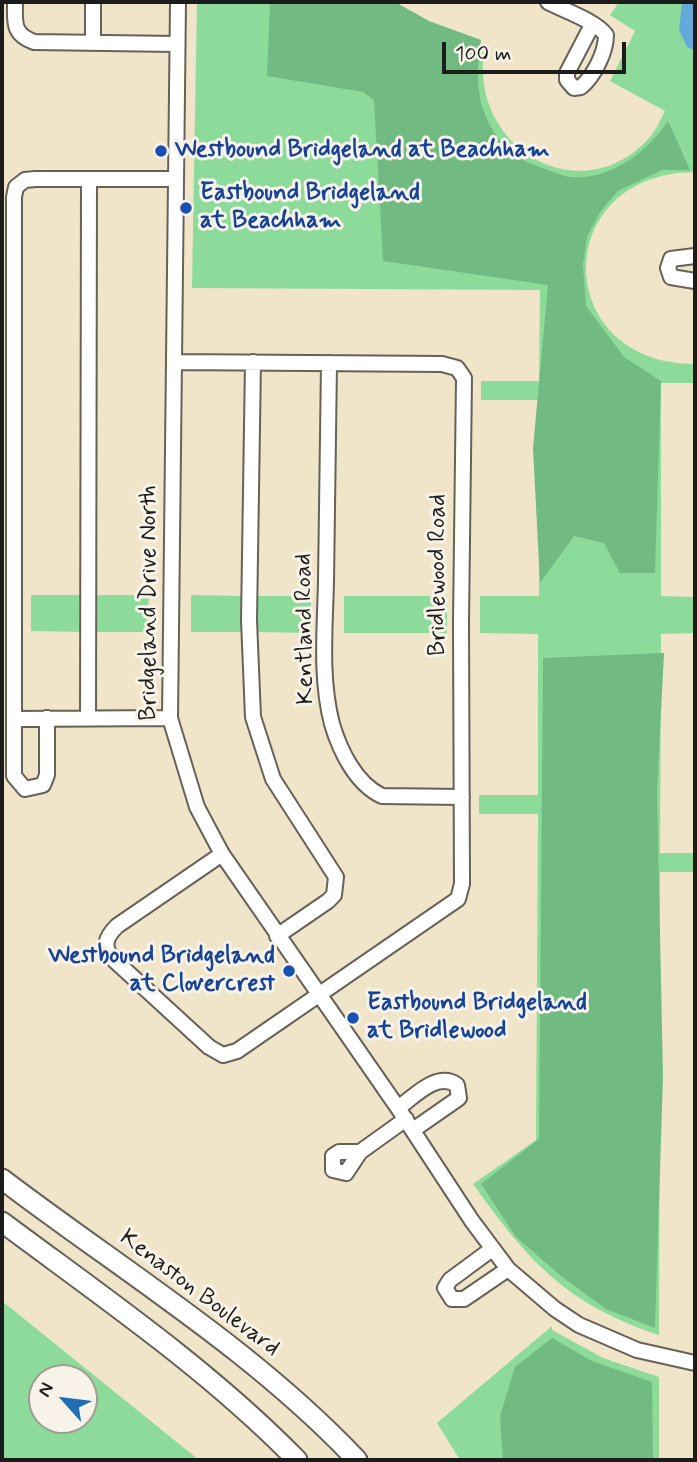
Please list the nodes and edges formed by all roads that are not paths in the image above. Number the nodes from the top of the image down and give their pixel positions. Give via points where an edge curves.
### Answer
1 (15, 2) edge
2 (93, 2) edge
3 (178, 2) edge
4 (548, 2) edge
5 (592, 25) dead end
6 (93, 43) junction
7 (177, 44) junction
8 (176, 179) junction
9 (89, 180) junction
10 (695, 256) edge
11 (695, 281) edge
12 (174, 362) junction
13 (253, 362) junction
14 (329, 363) junction
15 (47, 718) junction
16 (88, 718) junction
17 (170, 718) junction
18 (14, 719) junction
19 (463, 797) junction
20 (222, 854) junction
21 (277, 936) junction
22 (320, 995) junction
23 (406, 1119) junction
24 (360, 1152) dead end
25 (2, 1179) edge
26 (2, 1222) edge
27 (492, 1249) junction
28 (508, 1269) junction
29 (695, 1363) edge
30 (297, 1460) edge
31 (357, 1460) edge

1 - 6 street via 15,28 21,37 34,42
2 - 6 street
3 - 7 street, Bridgeland Drive North
4 - 5 street
6 - 7 street
7 - 8 street, Bridgeland Drive North
8 - 9 street
8 - 12 street, Bridgeland Drive North
9 - 16 street
9 - 18 street via 25,180 16,187 14,197
10 - 11 street via 671,259 668,268 671,277
12 - 13 street, Bridlewood Road
12 - 17 street, Bridgeland Drive North
13 - 14 street, Bridlewood Road
13 - 21 street via 249,620 253,717 273,779 336,877 334,895 328,901
14 - 19 street, Kentland Road via 325,620 332,723 346,759 374,792 382,796
14 - 19 street, Bridlewood Road via 442,364 457,368 464,378
15 - 16 street
15 - 18 street
15 - 18 street via 47,775 43,785 25,789 15,776
16 - 17 street
17 - 20 street, Bridgeland Drive North via 197,807
19 - 22 street, Bridlewood Road via 463,884 458,899
20 - 21 street, Bridgeland Drive North
20 - 22 street via 117,926 106,942 106,951 223,1055 237,1051
21 - 22 street, Bridgeland Drive North
22 - 23 street, Bridgeland Drive North
23 - 24 street
23 - 27 street, Bridgeland Drive North
25 - 31 main road, Kenaston Boulevard via 227,1342
26 - 30 main road via 173,1348
27 - 28 street, Bridgeland Drive North
27 - 28 street via 450,1280 447,1295 464,1299
28 - 29 street, Bridgeland Drive North via 555,1309 608,1339

